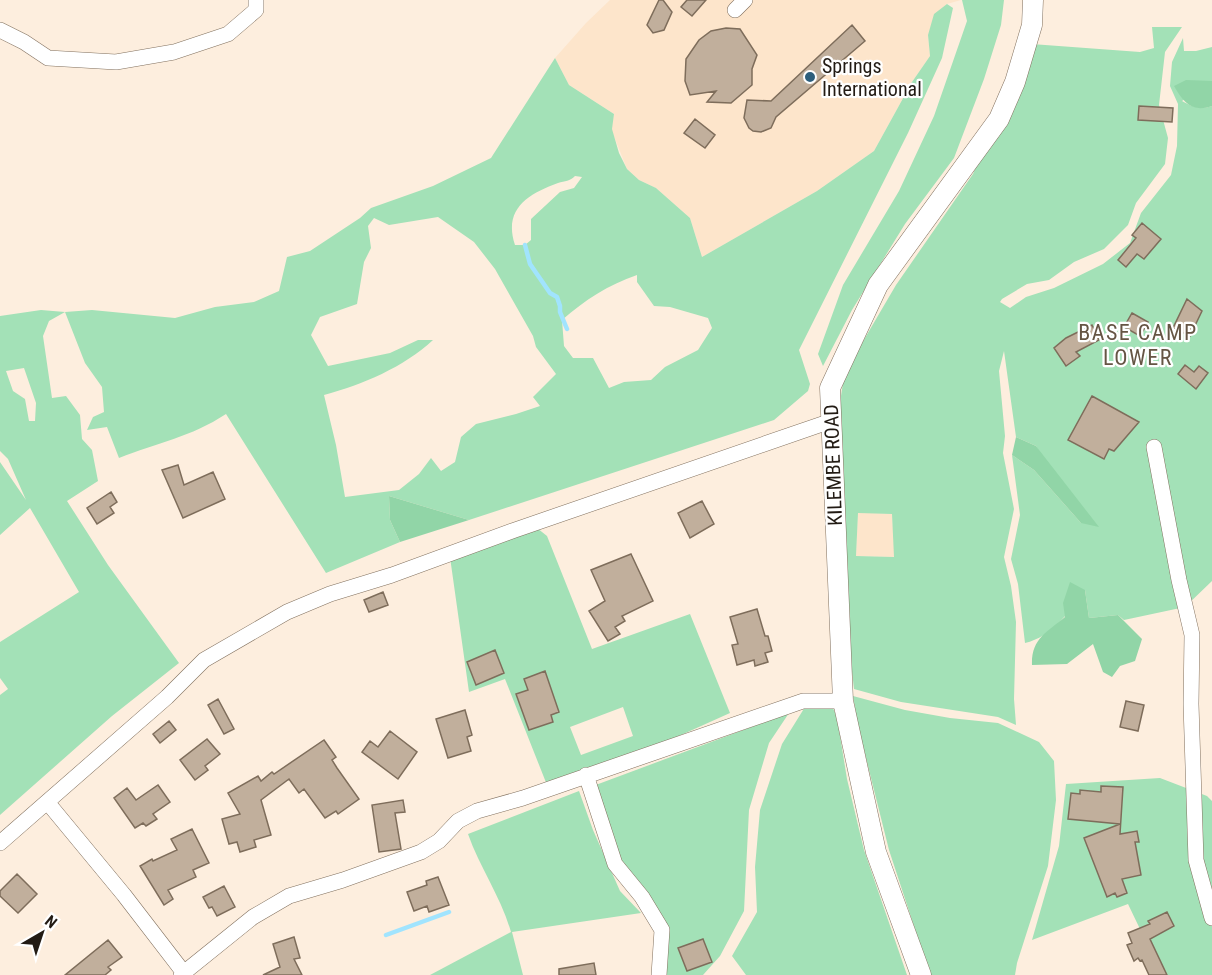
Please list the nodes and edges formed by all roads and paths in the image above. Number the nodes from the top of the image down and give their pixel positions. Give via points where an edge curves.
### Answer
1 (256, 0) edge
2 (1033, 0) edge
3 (0, 30) edge
4 (831, 421) junction
5 (1154, 447) dead end
6 (843, 700) junction
7 (586, 775) junction
8 (48, 803) junction
9 (0, 843) edge
10 (1212, 918) edge
11 (182, 974) edge
12 (659, 975) edge
13 (921, 975) edge

1 - 3 street via 256,10 228,34 174,52 116,62 48,58
2 - 4 main road, KILEMBE ROAD via 1032,25 999,119 878,285 830,388
4 - 6 main road, KILEMBE ROAD
4 - 8 street via 287,612 204,660
5 - 10 street via 1192,635 1196,860
6 - 7 street via 803,701
6 - 13 main road, KILEMBE ROAD via 876,852
7 - 11 street via 477,811 458,821 439,841 421,852 289,896 253,917
7 - 12 street via 615,864 662,930
8 - 9 street
8 - 11 street via 124,895

